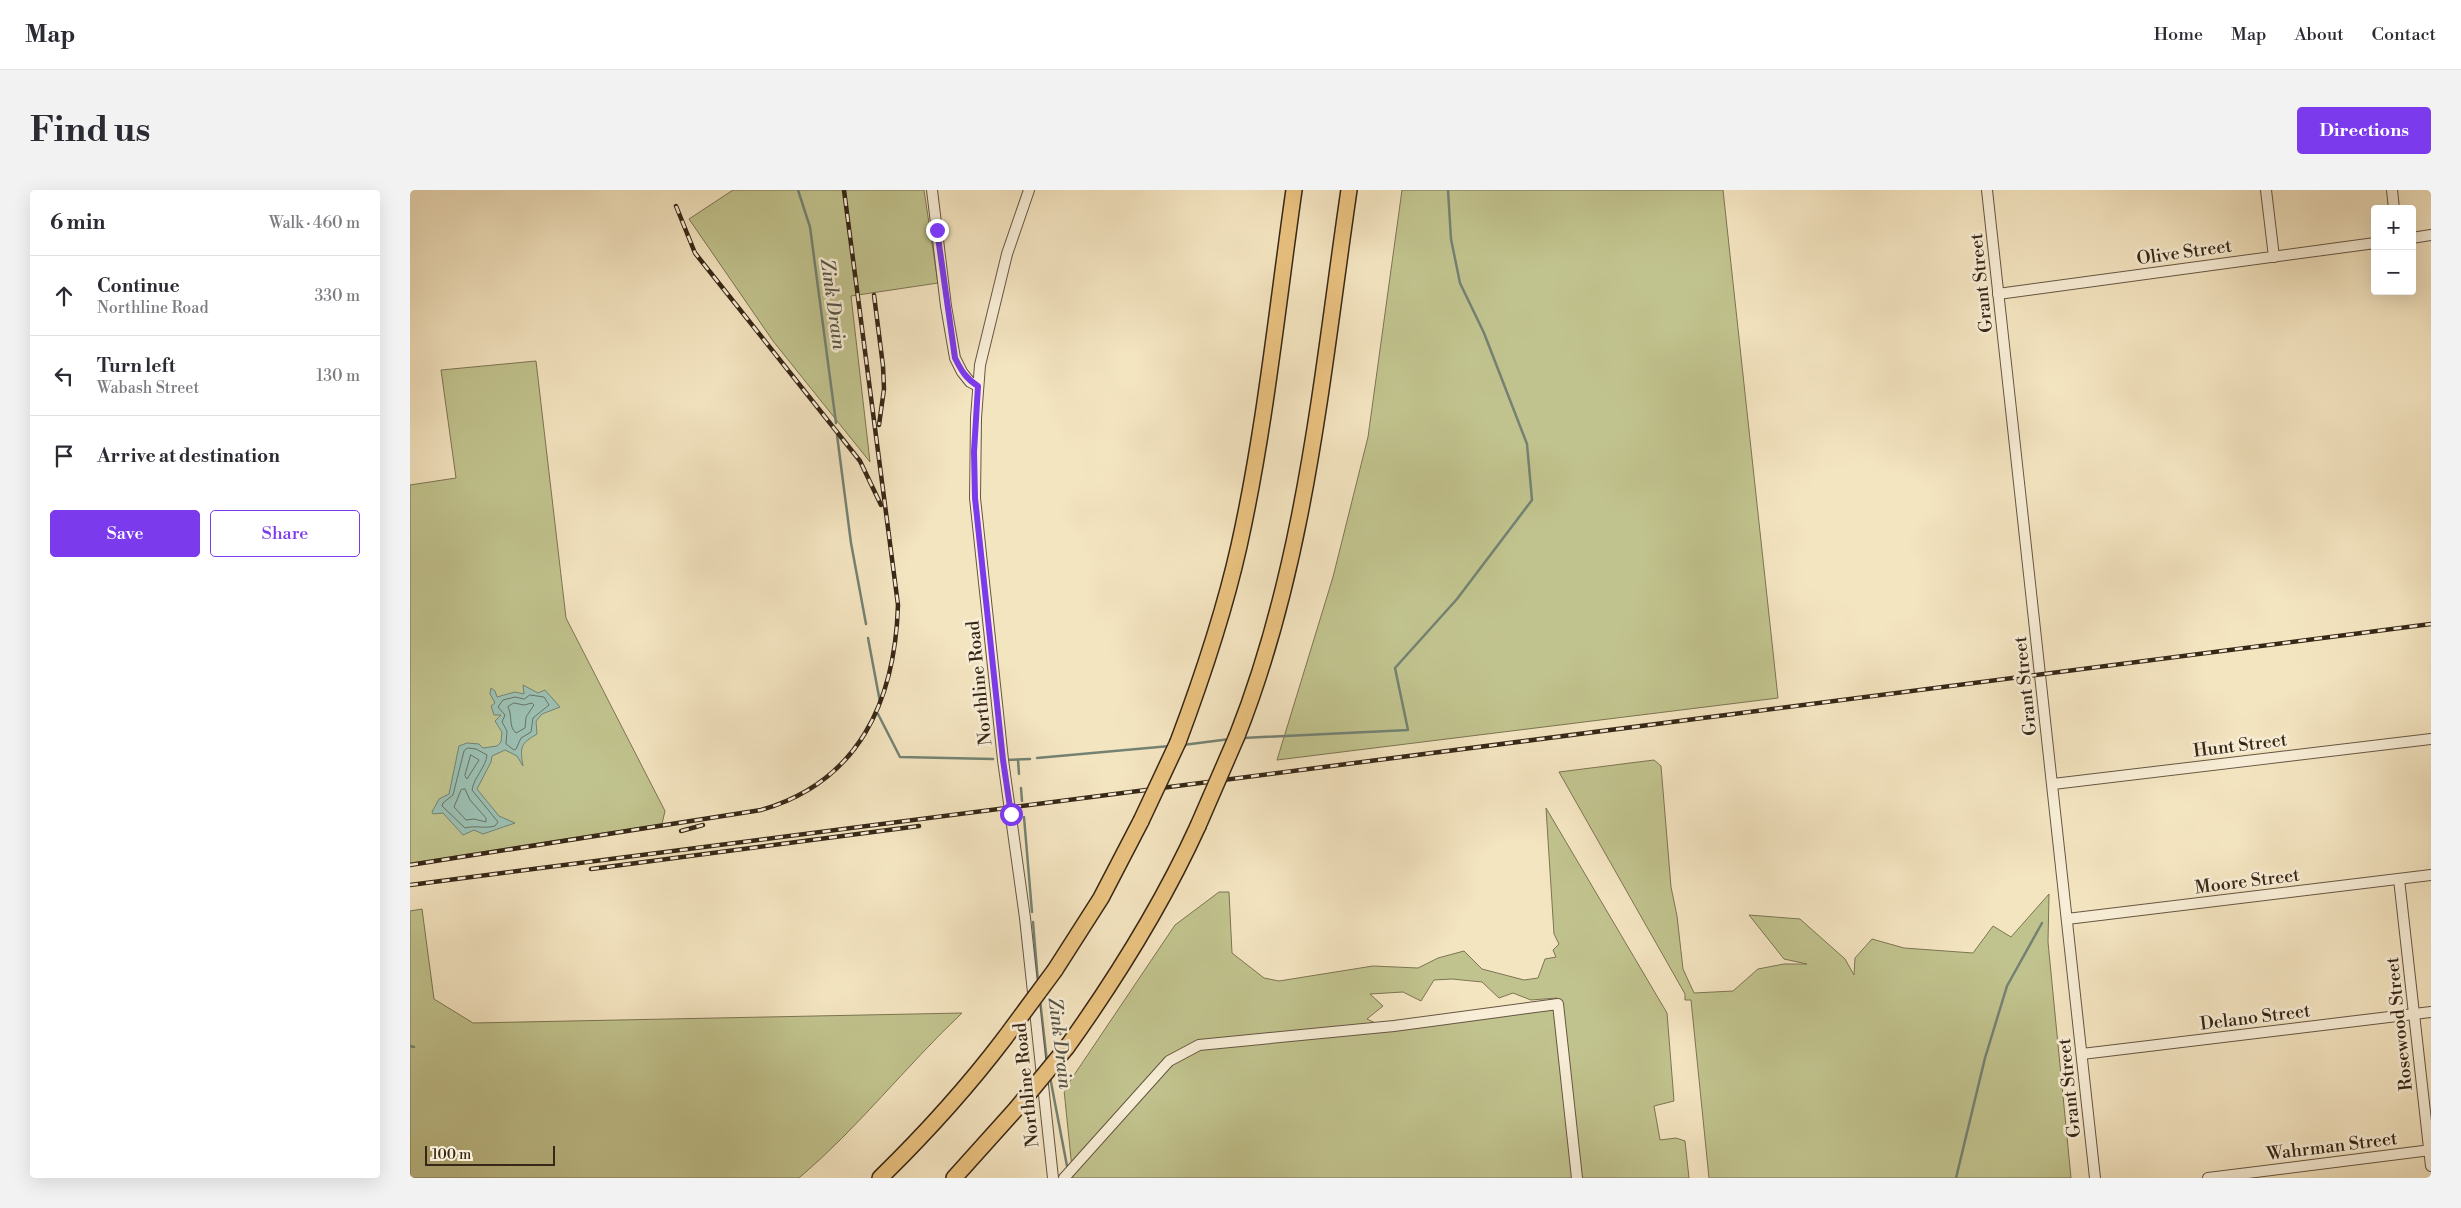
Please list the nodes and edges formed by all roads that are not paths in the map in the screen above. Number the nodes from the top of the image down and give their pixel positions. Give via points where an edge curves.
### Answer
1 (932, 190) edge
2 (1029, 190) edge
3 (1294, 190) edge
4 (1349, 190) edge
5 (1987, 190) edge
6 (2266, 190) edge
7 (2392, 190) edge
8 (2394, 205) edge
9 (2431, 235) edge
10 (2416, 237) edge
11 (2371, 244) edge
12 (2274, 257) junction
13 (1998, 294) junction
14 (978, 386) junction
15 (2431, 739) edge
16 (2053, 784) junction
17 (2431, 875) edge
18 (2399, 879) junction
19 (2067, 919) junction
20 (2431, 1012) edge
21 (2413, 1014) junction
22 (2082, 1054) junction
23 (2431, 1150) edge
24 (2431, 1166) edge
25 (880, 1178) edge
26 (954, 1178) edge
27 (1052, 1178) edge
28 (1064, 1178) edge
29 (1577, 1178) edge
30 (2095, 1178) edge
31 (2208, 1178) edge

1 - 14 street via 955,358 970,382
2 - 14 street, Northline Road via 1000,280
3 - 25 highway, bridge via 1242,529 1213,642 1178,742 1101,898 1055,970 969,1085
4 - 26 highway, bridge via 1300,514 1275,621 1237,736 1180,866 1144,931 1067,1047
5 - 13 street, Grant Street
6 - 12 street
7 - 8 street
9 - 10 street
11 - 12 street, Olive Street
12 - 13 street, Olive Street
13 - 16 street, Grant Street
14 - 27 street, Northline Road via 975,498
15 - 16 street, Hunt Street
16 - 19 street, Grant Street
17 - 18 street, Moore Street
18 - 19 street, Moore Street
18 - 21 street, Rosewood Street
19 - 22 street, Grant Street
20 - 21 street, Delano Street
21 - 22 street, Delano Street
21 - 23 street, Rosewood Street
22 - 30 street, Grant Street
23 - 24 street, Rosewood Street
23 - 31 street, Wahrman Street
28 - 29 street via 1168,1061 1198,1045 1394,1026 1558,1004

